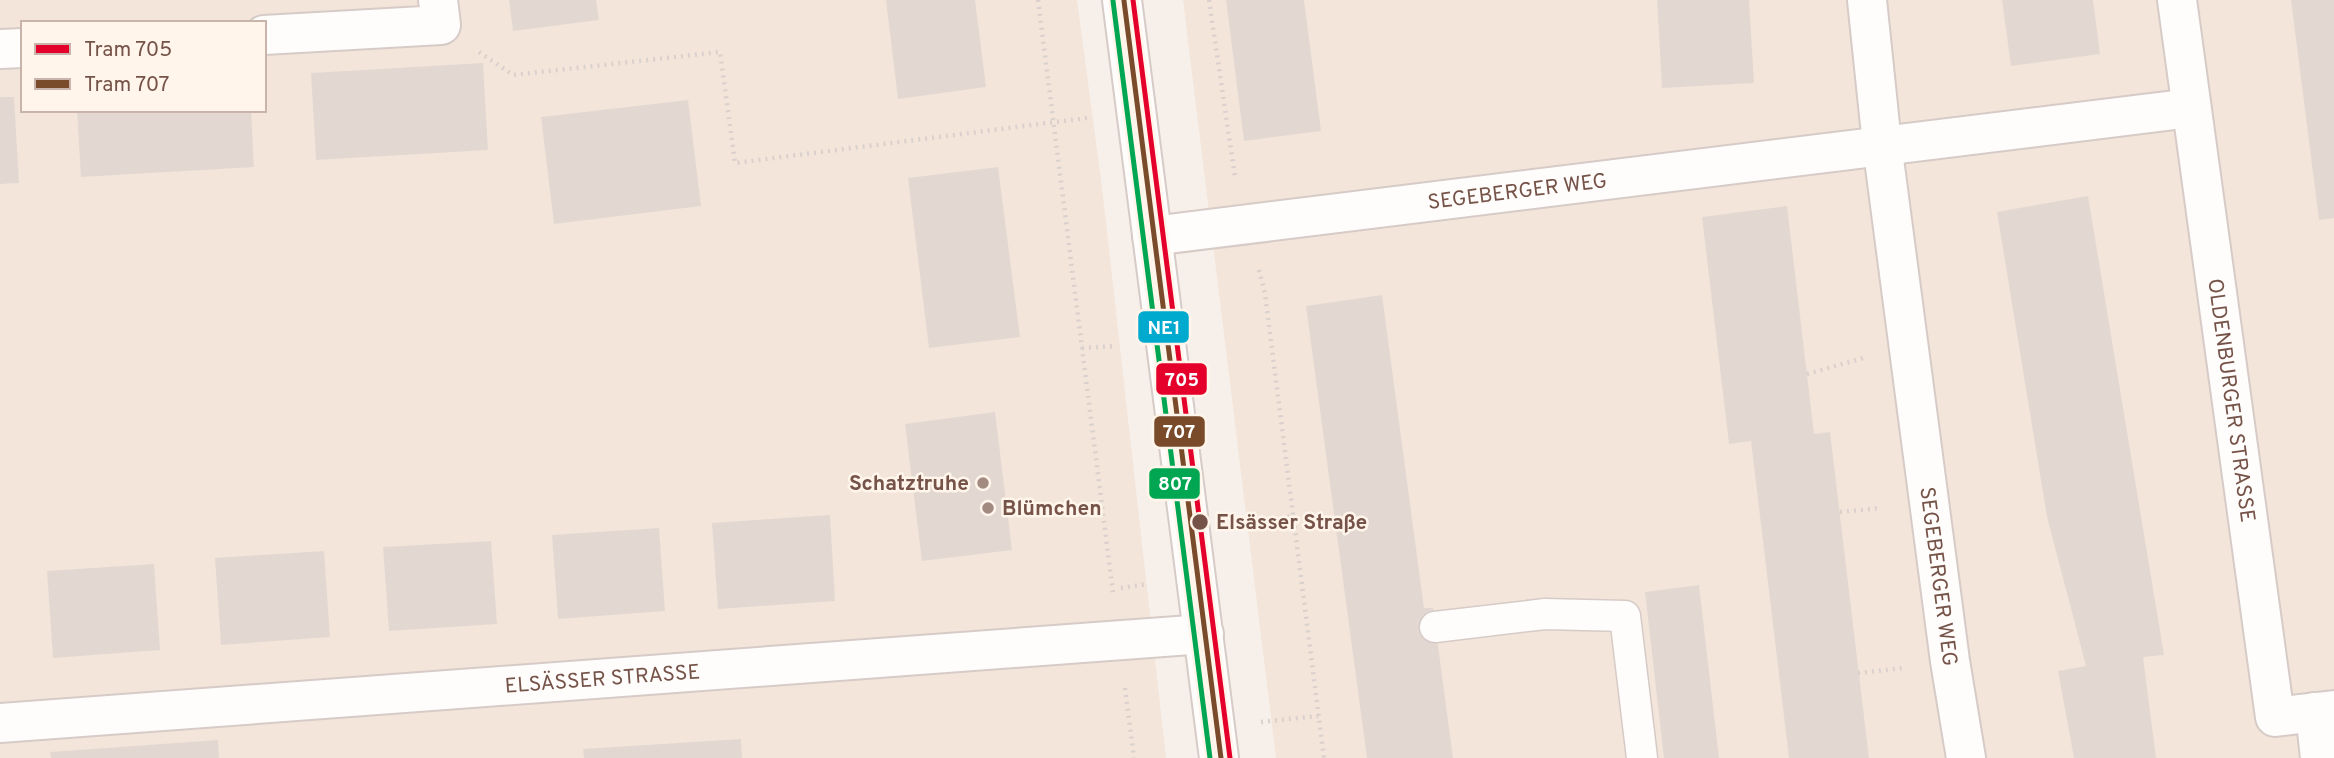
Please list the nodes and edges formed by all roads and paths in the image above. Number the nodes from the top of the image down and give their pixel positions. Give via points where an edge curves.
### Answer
1 (1038, 0) edge
2 (1122, 0) edge
3 (1209, 0) edge
4 (1867, 0) edge
5 (2177, 0) edge
6 (440, 13) edge
7 (266, 35) edge
8 (21, 48) edge
9 (0, 50) edge
10 (2191, 108) junction
11 (1136, 112) junction
12 (1053, 122) junction
13 (1882, 144) junction
14 (1247, 225) junction
15 (1152, 236) junction
16 (1096, 346) dead end
17 (1082, 348) junction
18 (1294, 516) junction
19 (1278, 518) dead end
20 (1435, 627) dead end
21 (1204, 634) junction
22 (1119, 639) junction
23 (2324, 711) edge
24 (1318, 716) junction
25 (1299, 719) dead end
26 (0, 723) edge
27 (1133, 758) edge
28 (1219, 758) edge
29 (1324, 758) edge
30 (1642, 758) edge
31 (1966, 758) edge
32 (2320, 758) edge

1 - 12 path
2 - 11 street
3 - 14 path via 1230,155
4 - 13 street, SEGEBERGER WEG
5 - 10 street, OLDENBURGER STRASSE
6 - 7 street
6 - 12 path via 513,75 720,52 735,163
8 - 9 street
10 - 13 street, SEGEBERGER WEG
10 - 23 street, OLDENBURGER STRASSE via 2275,717
11 - 12 path
11 - 15 street
12 - 17 path
13 - 14 street, SEGEBERGER WEG
13 - 31 street, SEGEBERGER WEG
14 - 15 street, SEGEBERGER WEG
14 - 18 path via 1265,294
15 - 21 street
16 - 17 path
17 - 22 path
18 - 19 path
18 - 24 path
20 - 30 lane via 1545,614 1625,616
21 - 22 street, ELSÄSSER STRASSE
21 - 28 street
22 - 26 street, ELSÄSSER STRASSE
22 - 27 path
23 - 32 street, OLDENBURGER STRASSE
24 - 25 path
24 - 29 path

